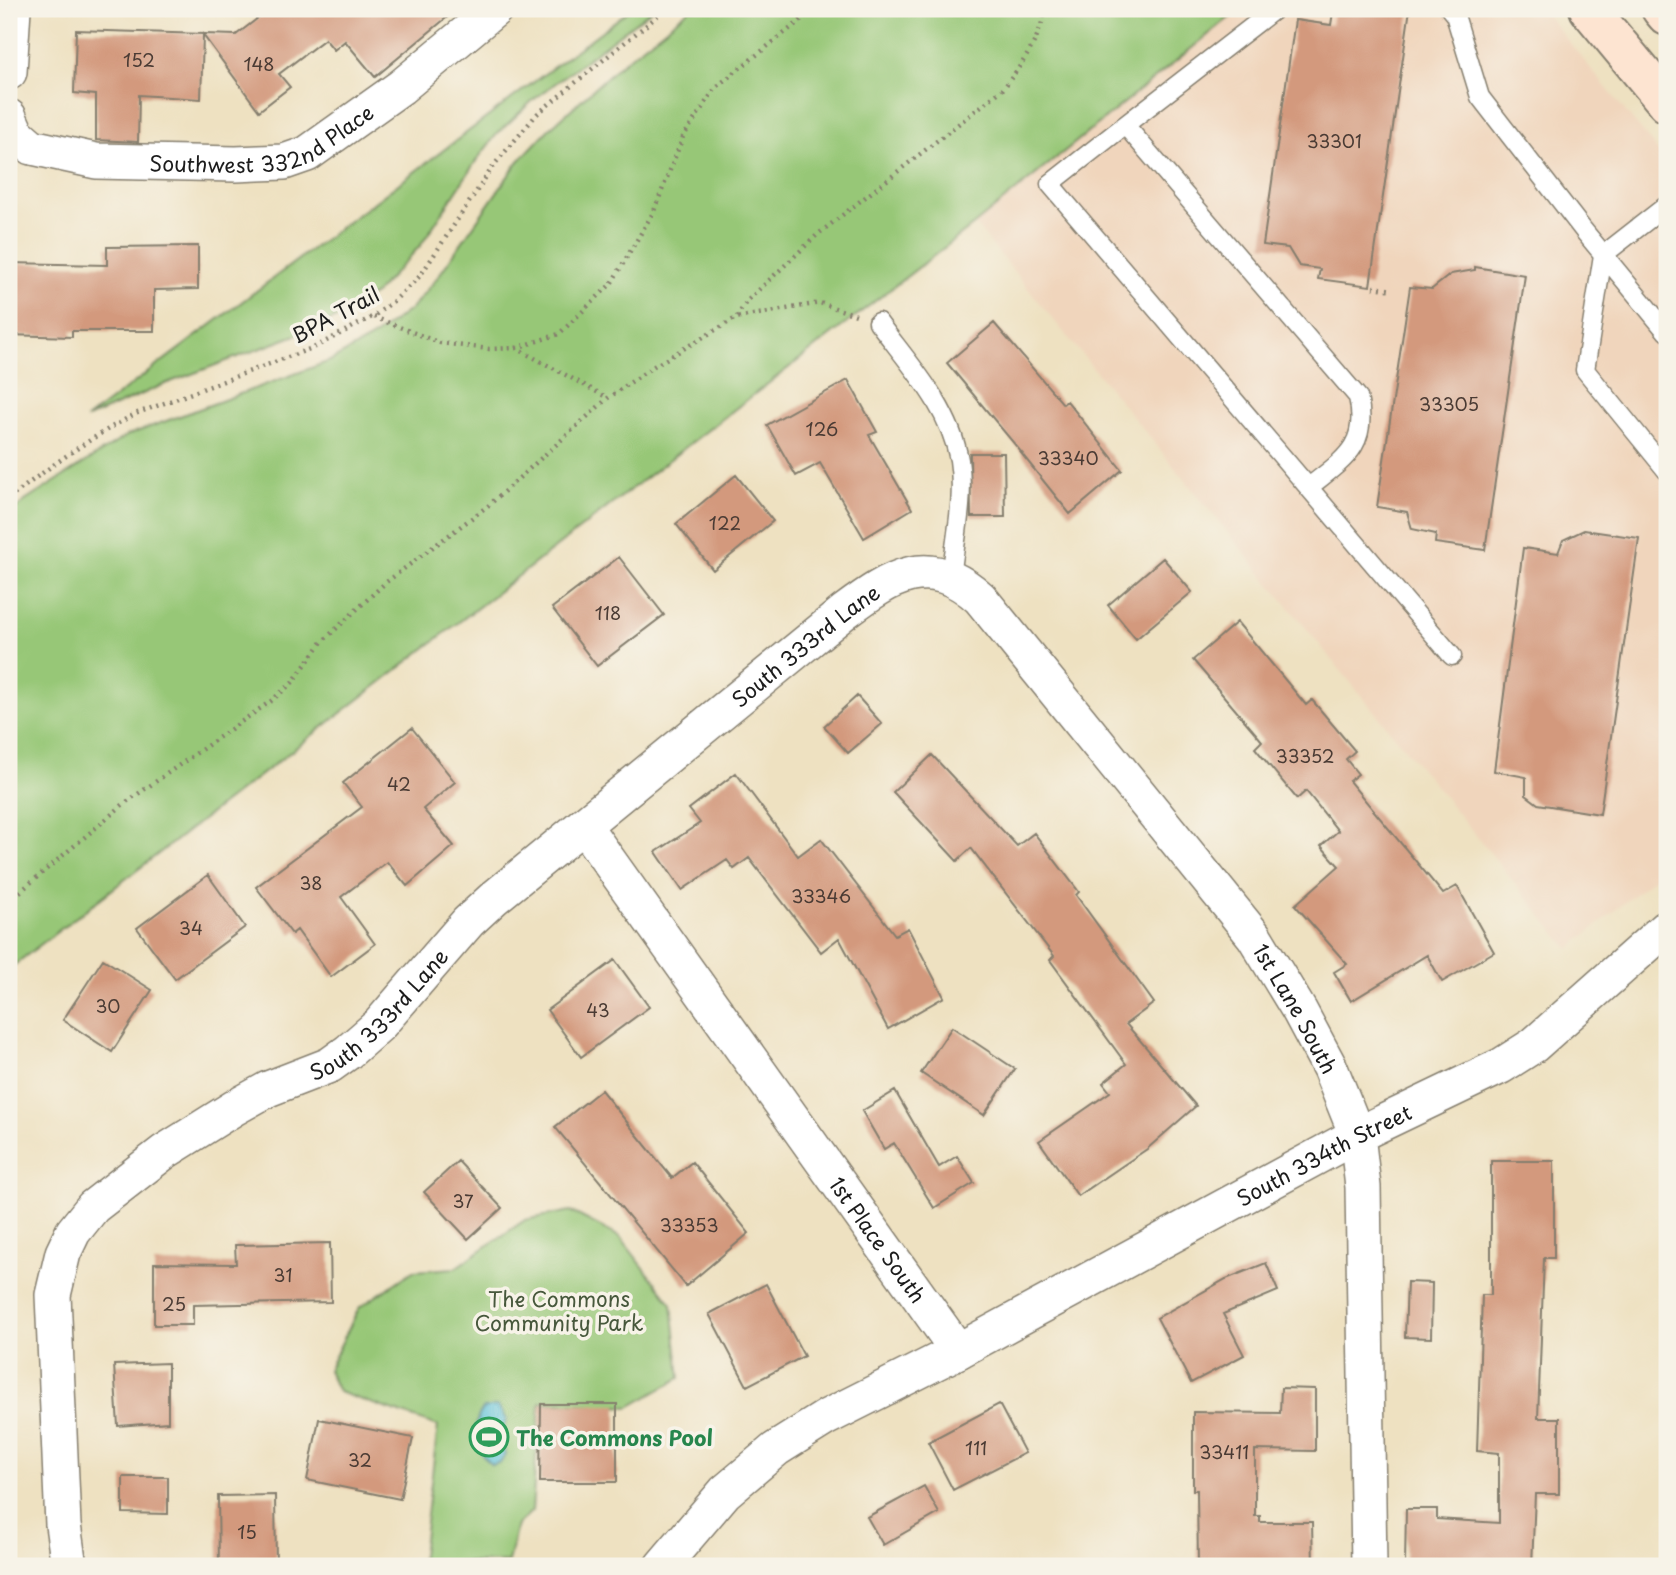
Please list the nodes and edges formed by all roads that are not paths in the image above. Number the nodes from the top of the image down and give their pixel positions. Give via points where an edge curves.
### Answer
1 (13, 9) edge
2 (495, 9) edge
3 (1275, 9) edge
4 (1450, 9) edge
5 (1590, 9) edge
6 (1661, 9) edge
7 (1667, 16) edge
8 (9, 72) edge
9 (1667, 103) edge
10 (9, 117) edge
11 (1125, 125) junction
12 (1667, 205) edge
13 (1603, 255) junction
14 (878, 322) road end
15 (1667, 332) edge
16 (1667, 471) edge
17 (1309, 487) junction
18 (942, 575) junction
19 (1452, 656) dead end
20 (583, 825) junction
21 (1667, 927) edge
22 (1357, 1135) junction
23 (958, 1351) junction
24 (69, 1566) edge
25 (662, 1566) edge
26 (1368, 1566) edge

1 - 8 street
2 - 10 street, Southwest 332nd Place via 401,87 307,154 284,162 96,161 32,147 16,133
3 - 11 lane
4 - 13 lane via 1480,97
5 - 9 main road
6 - 7 main road
11 - 17 lane via 1358,397 1359,437 1341,461
11 - 17 lane via 1051,184
12 - 13 lane
13 - 15 lane
13 - 16 lane via 1585,370
14 - 18 lane via 943,412 953,437 961,486
17 - 19 lane
18 - 20 street, South 333rd Lane via 906,575 866,596
18 - 22 street, 1st Lane South via 964,584 980,598 1254,936 1299,1010
20 - 23 street, 1st Place South
20 - 24 street, South 333rd Lane via 468,922 379,1025 348,1052 330,1065 268,1089 164,1152 93,1207 74,1232 60,1262 53,1295 63,1525
21 - 22 street, South 334th Street via 1534,1045 1501,1066
22 - 23 street, South 334th Street
22 - 26 street, 1st Lane South via 1365,1223
23 - 25 street via 827,1417 776,1449 725,1492

